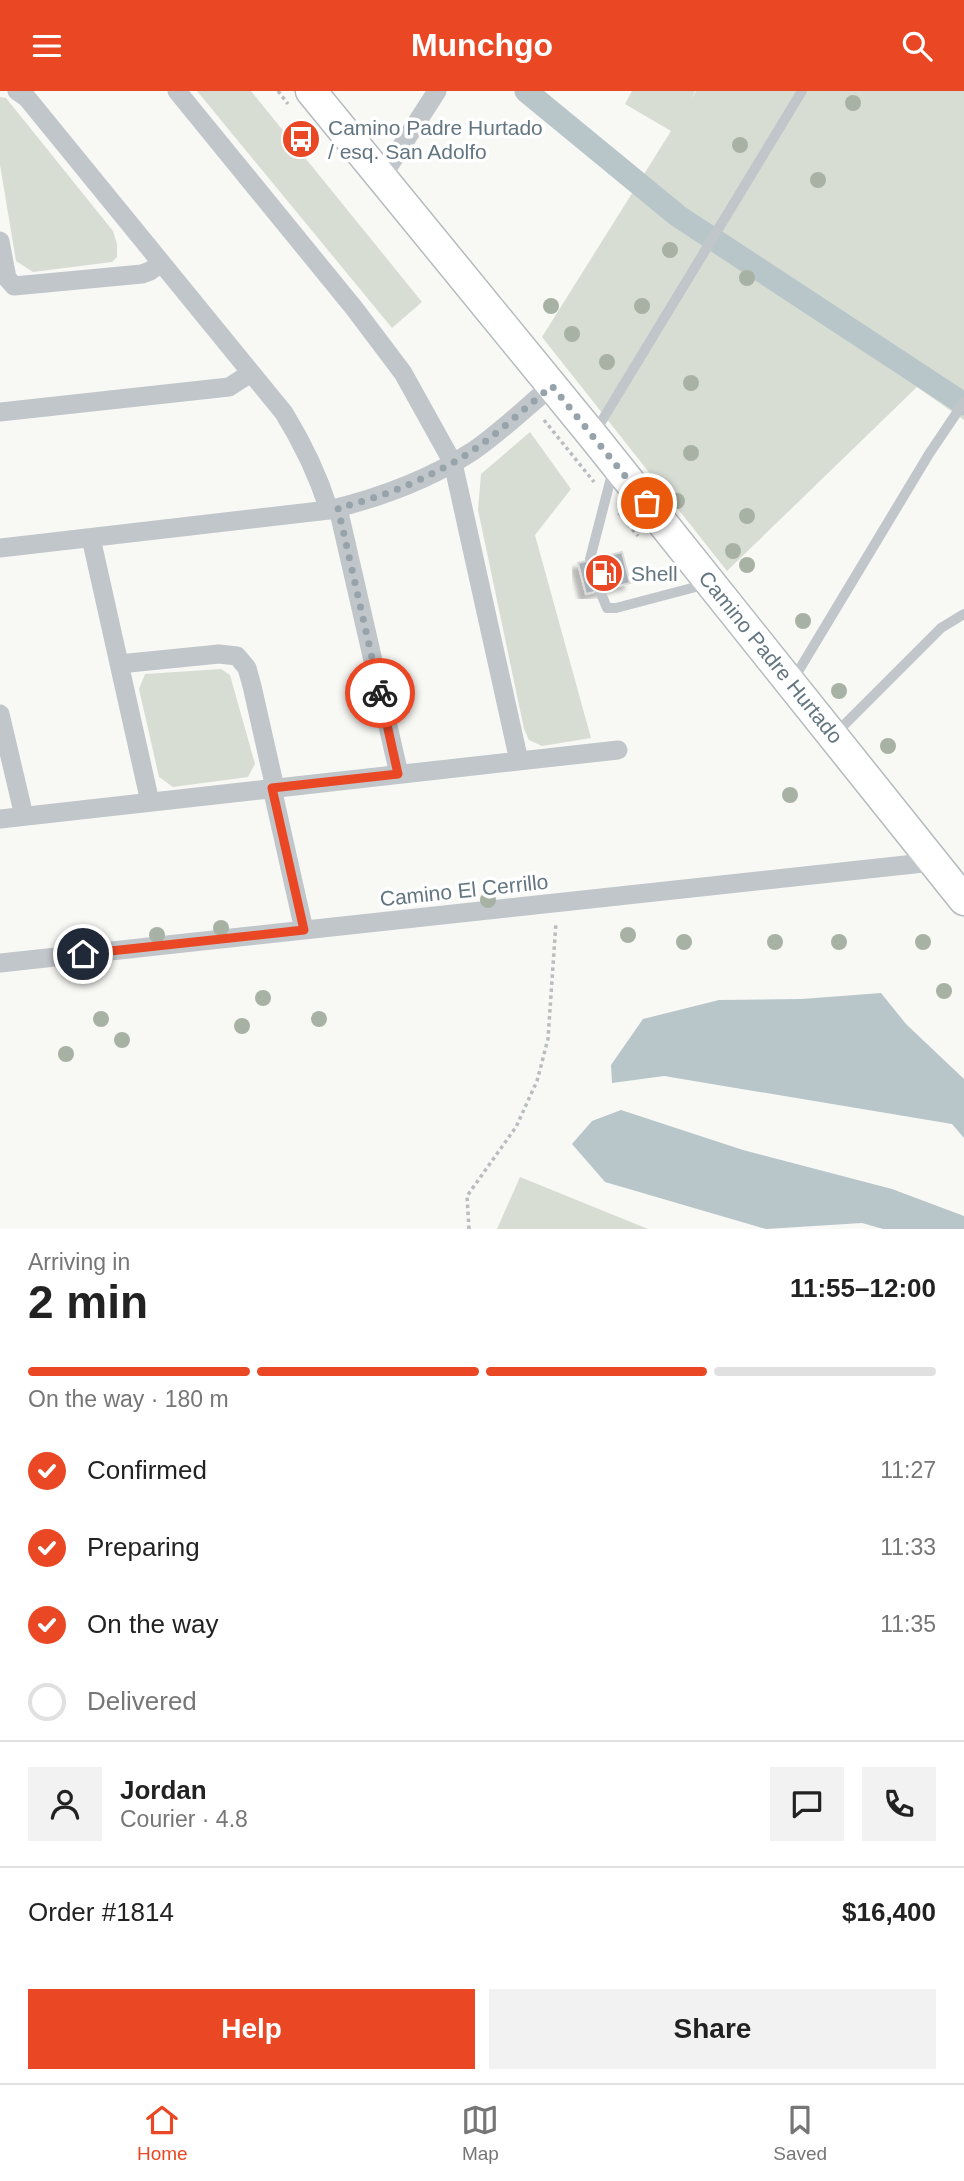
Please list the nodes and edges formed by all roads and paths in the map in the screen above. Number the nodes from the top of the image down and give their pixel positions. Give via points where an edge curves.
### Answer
1 (17, 91) edge
2 (177, 91) edge
3 (278, 91) edge
4 (437, 91) edge
5 (802, 91) edge
6 (303, 102) edge
7 (381, 178) junction
8 (0, 241) edge
9 (161, 263) junction
10 (251, 373) junction
11 (541, 395) junction
12 (964, 403) edge
13 (0, 412) edge
14 (593, 436) junction
15 (453, 463) junction
16 (615, 463) junction
17 (606, 497) junction
18 (333, 509) junction
19 (91, 538) junction
20 (640, 539) dead end
21 (0, 548) edge
22 (590, 559) dead end
23 (711, 583) junction
24 (600, 591) dead end
25 (964, 614) edge
26 (119, 664) junction
27 (791, 683) junction
28 (0, 714) edge
29 (834, 735) junction
30 (618, 750) dead end
31 (519, 761) junction
32 (398, 774) junction
33 (274, 788) junction
34 (150, 802) junction
35 (24, 816) junction
36 (0, 819) edge
37 (933, 862) junction
38 (964, 899) edge
39 (558, 903) junction
40 (304, 930) junction
41 (0, 963) edge
42 (469, 1229) edge

1 - 9 street
2 - 15 street via 403,373
3 - 6 path
4 - 7 street
5 - 14 lane
6 - 7 main road, Camino Padre Hurtado
7 - 11 main road, Camino Padre Hurtado
8 - 9 street via 7,278 14,286 142,274
9 - 10 street
10 - 13 street via 229,387
10 - 18 street via 284,413
11 - 14 main road, Camino Padre Hurtado
11 - 15 street
11 - 17 path
12 - 27 lane
14 - 16 main road, Camino Padre Hurtado
15 - 18 street via 381,495
15 - 31 street
16 - 17 lane
16 - 23 main road, Camino Padre Hurtado
17 - 20 path
17 - 22 lane
18 - 19 street
18 - 32 street
19 - 21 street
19 - 26 street
23 - 24 lane via 616,608 607,608
23 - 27 main road, Camino Padre Hurtado
25 - 29 lane via 941,628
26 - 33 street via 237,656 247,668
26 - 34 street
27 - 29 main road, Camino Padre Hurtado
28 - 35 street
29 - 37 main road, Camino Padre Hurtado
30 - 31 street
31 - 32 street
32 - 33 street
33 - 34 street
33 - 40 street
34 - 35 street
35 - 36 street
37 - 38 main road, Camino Padre Hurtado
37 - 39 street, Camino El Cerrillo
39 - 40 street, Camino El Cerrillo
39 - 42 path via 548,1039 540,1071 516,1127 467,1196
40 - 41 street, Camino El Cerrillo

